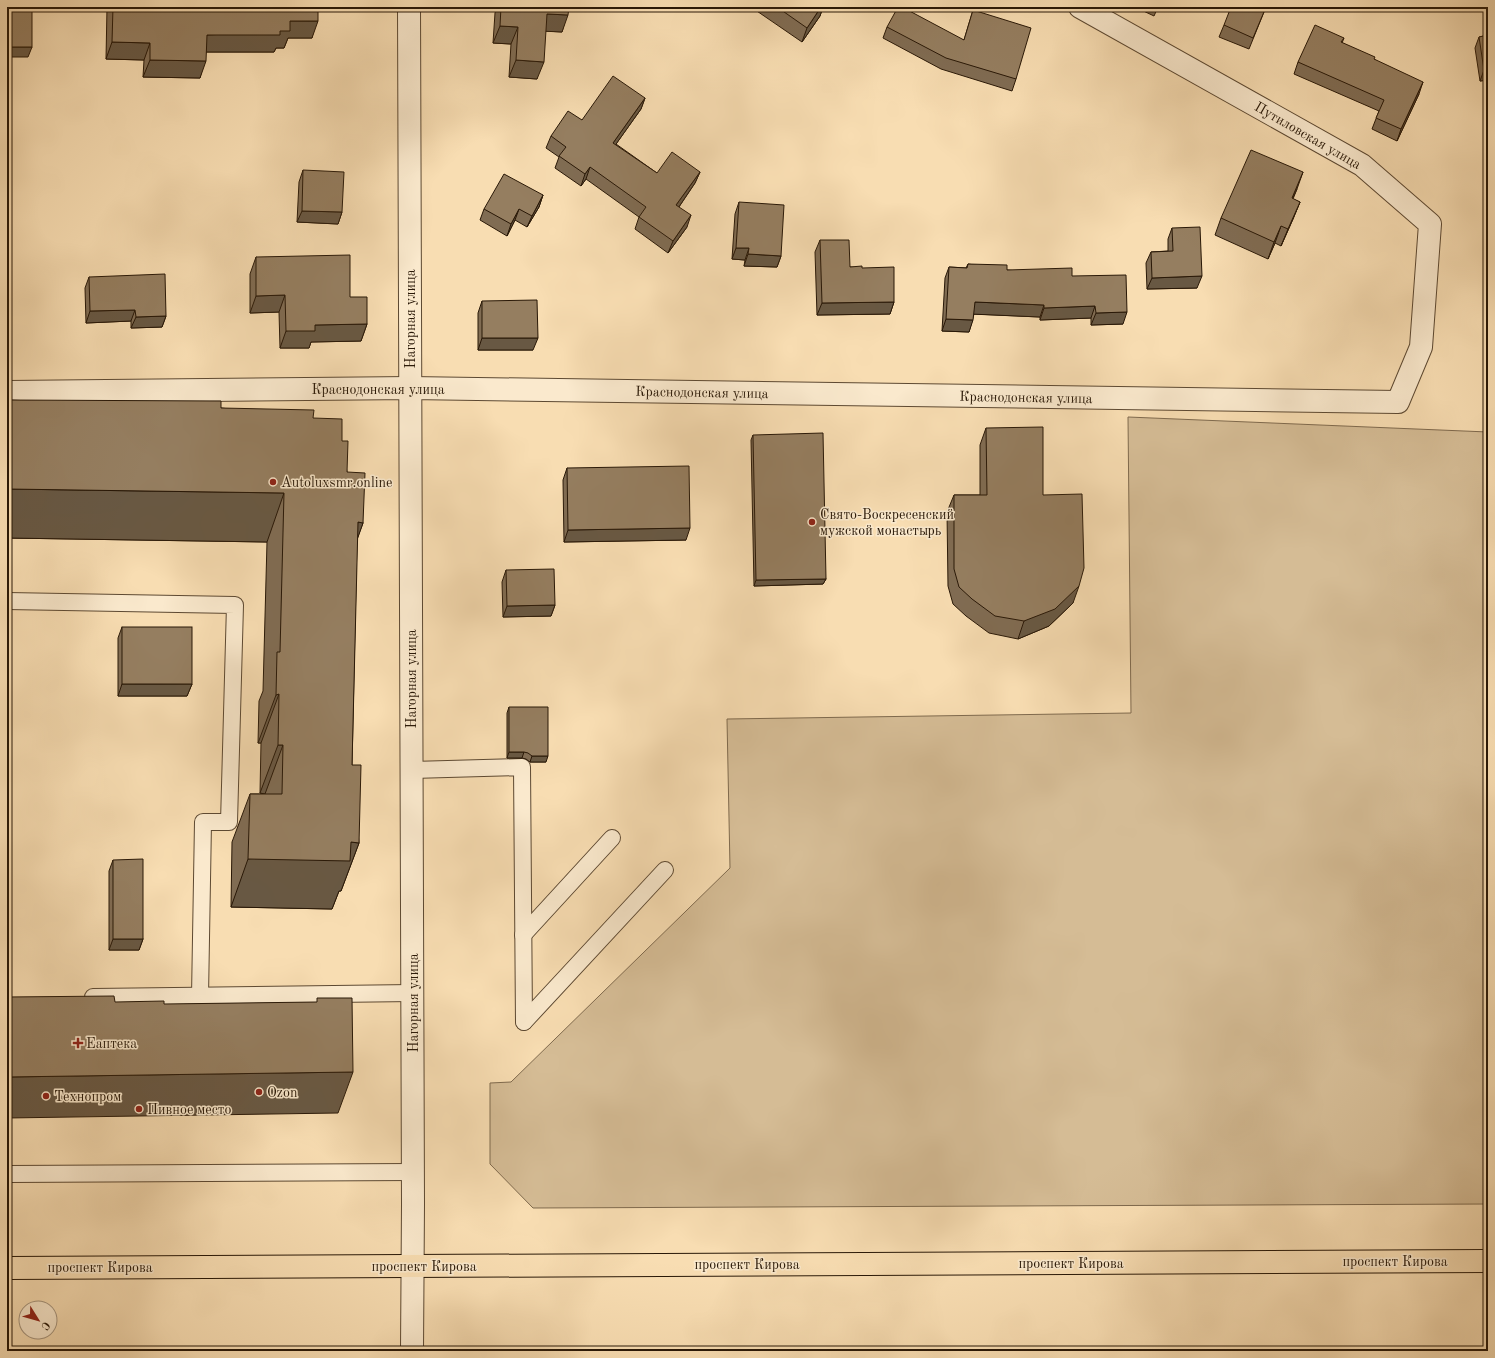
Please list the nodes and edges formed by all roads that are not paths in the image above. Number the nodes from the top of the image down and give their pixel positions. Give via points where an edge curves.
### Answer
1 (409, 7) edge
2 (1080, 7) edge
3 (411, 388) junction
4 (7, 392) edge
5 (1398, 402) joint
6 (7, 601) edge
7 (412, 770) junction
8 (612, 838) dead end
9 (665, 870) dead end
10 (523, 935) junction
11 (413, 993) junction
12 (200, 996) junction
13 (76, 997) edge
14 (413, 1172) junction
15 (7, 1174) edge
16 (1488, 1261) edge
17 (414, 1266) junction
18 (7, 1268) edge
19 (412, 1351) edge

1 - 3 street, Нагорная улица
2 - 5 street, Путиловская улица via 1362,165 1430,224 1421,347
3 - 4 street, Краснодонская улица
3 - 5 street, Краснодонская улица
3 - 7 street, Нагорная улица
6 - 12 lane via 235,605 230,822 203,822
7 - 10 lane via 522,767
7 - 11 street, Нагорная улица
8 - 10 lane
9 - 10 lane via 524,1022
11 - 12 lane
11 - 14 street, Нагорная улица
12 - 13 lane
14 - 15 lane
14 - 17 street, Нагорная улица
16 - 17 main road, проспект Кирова
17 - 18 main road, проспект Кирова
17 - 19 street, Нагорная улица

